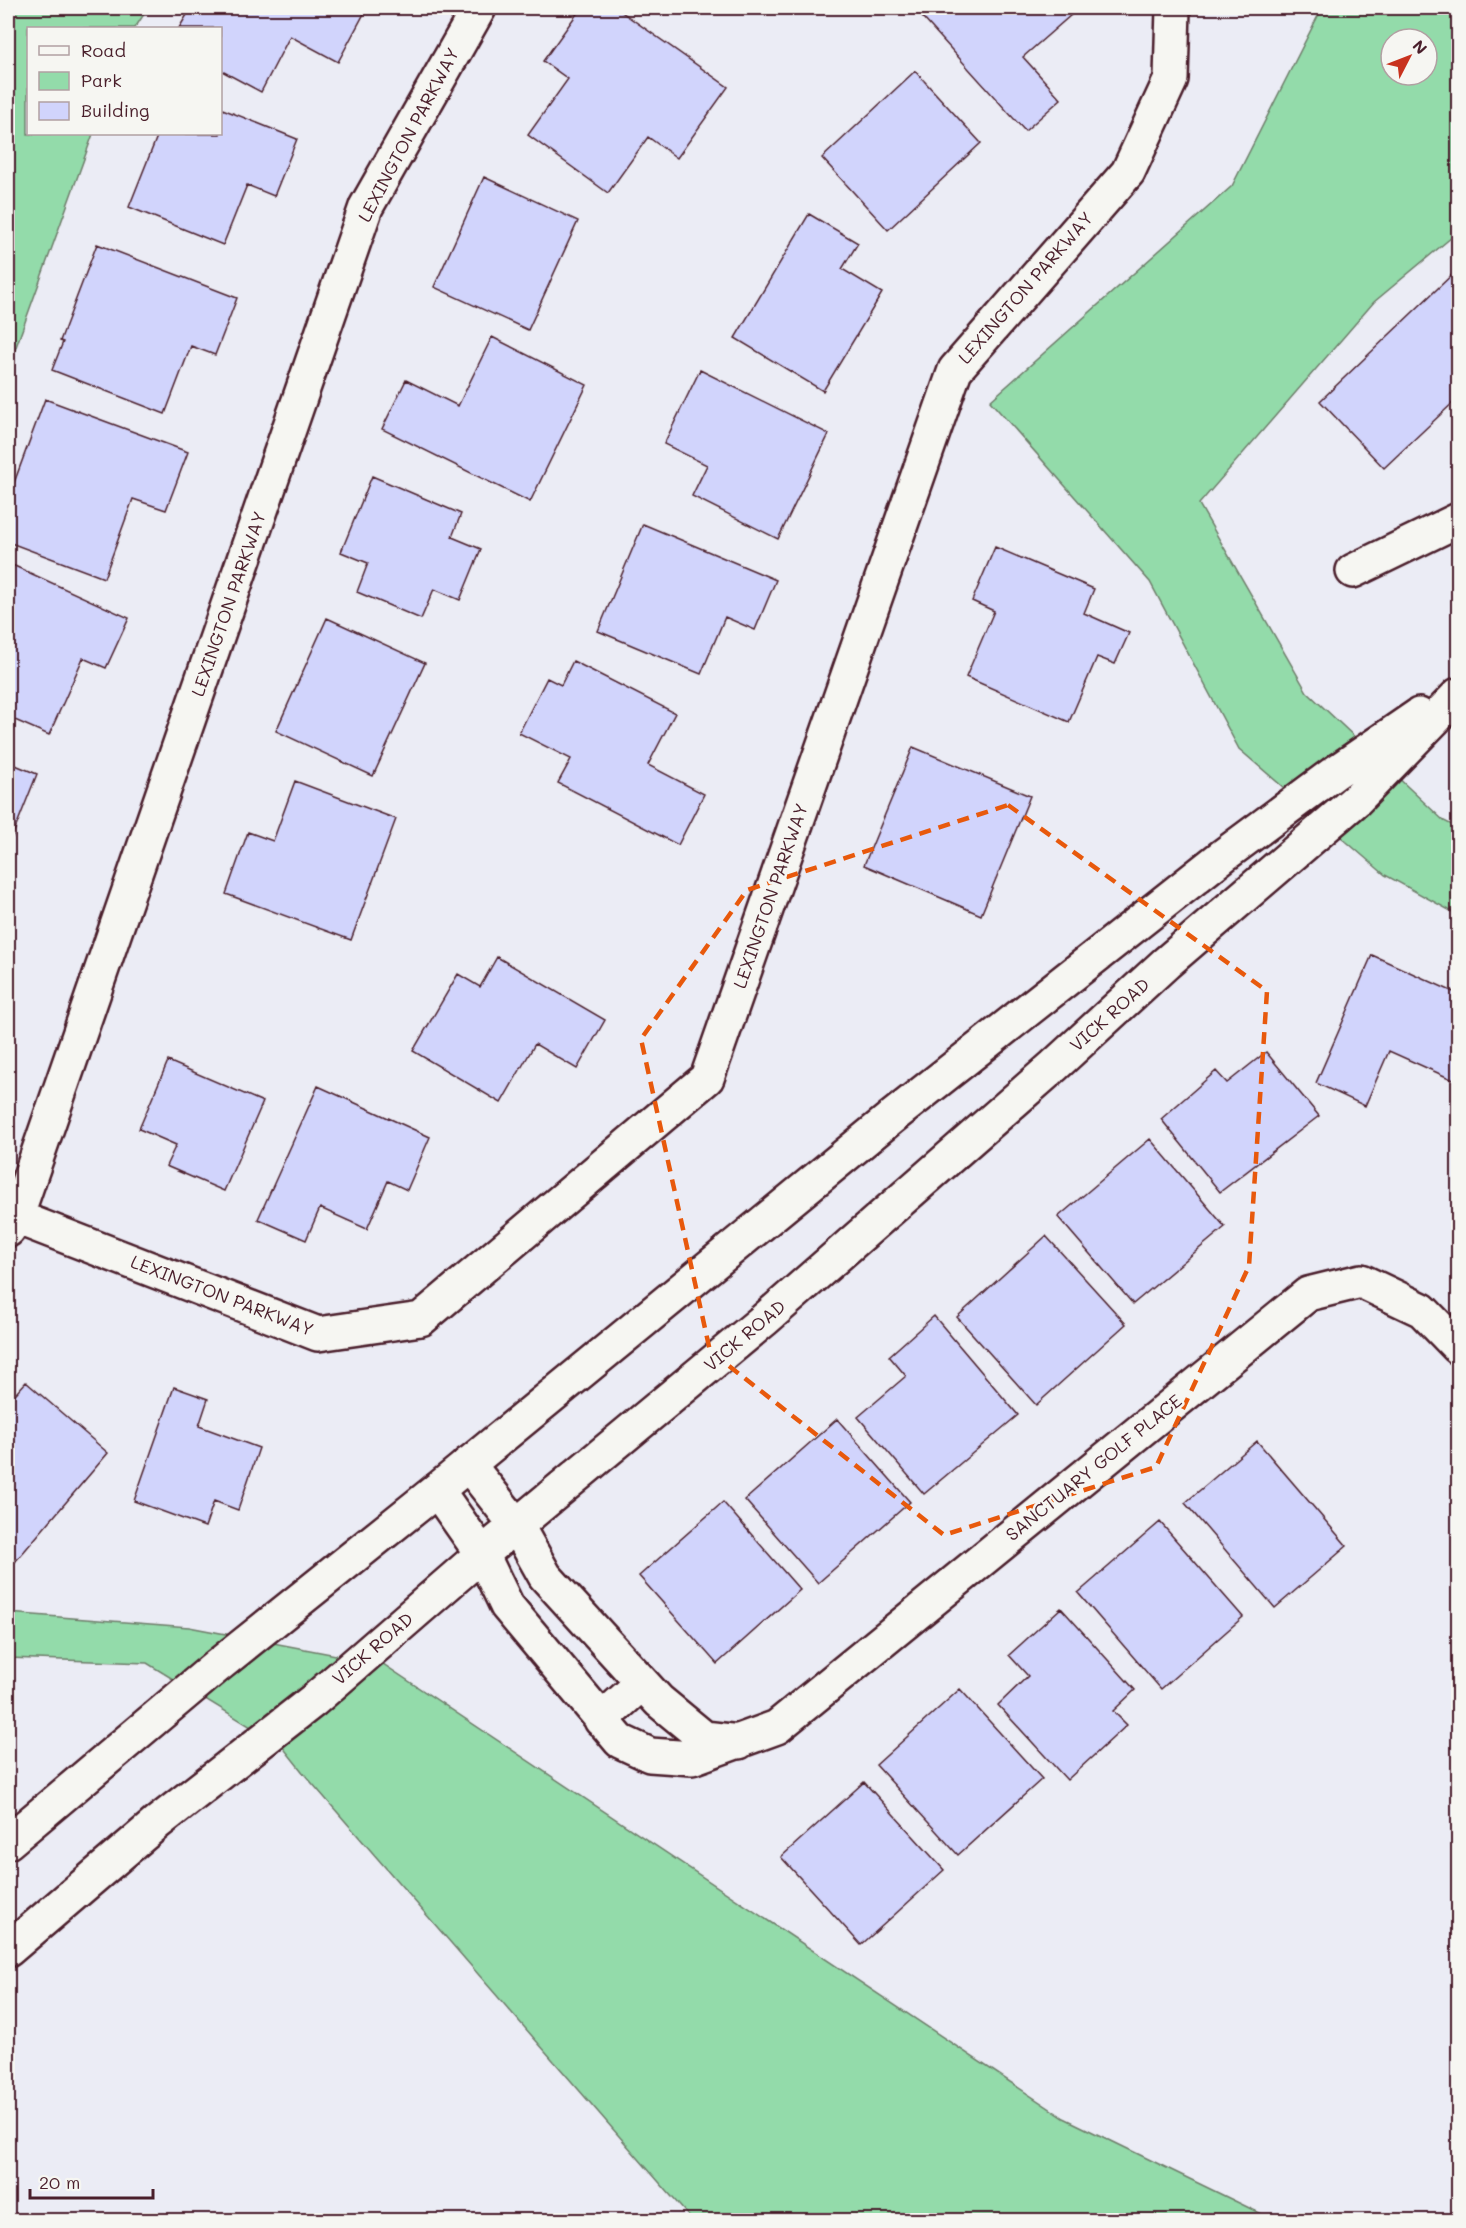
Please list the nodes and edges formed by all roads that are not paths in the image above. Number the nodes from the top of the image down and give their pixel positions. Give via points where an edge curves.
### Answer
1 (479, 8) edge
2 (1173, 8) edge
3 (1458, 520) edge
4 (1353, 571) dead end
5 (1458, 688) edge
6 (1458, 695) edge
7 (12, 1223) edge
8 (1458, 1347) edge
9 (468, 1464) junction
10 (437, 1490) junction
11 (517, 1526) junction
12 (482, 1554) junction
13 (642, 1683) junction
14 (601, 1720) junction
15 (739, 1742) junction
16 (8, 1842) edge
17 (8, 1950) edge

1 - 7 street, LEXINGTON PARKWAY via 366,207
2 - 7 street, LEXINGTON PARKWAY via 1171,79 1128,172 955,370 707,1078 421,1319 318,1334
3 - 4 street
5 - 9 street via 1224,855 892,1117
6 - 11 street, VICK ROAD via 1356,800 764,1320
8 - 15 street, SANCTUARY GOLF PLACE via 1422,1310 1361,1281 1308,1294 777,1727
9 - 10 street
9 - 11 street, SANCTUARY GOLF PLACE
10 - 12 street, SANCTUARY GOLF PLACE
10 - 16 street via 216,1667
11 - 12 street, VICK ROAD
11 - 13 street, SANCTUARY GOLF PLACE via 545,1576
12 - 14 street, SANCTUARY GOLF PLACE via 507,1606
12 - 17 street, VICK ROAD via 314,1700 158,1822
13 - 14 street
13 - 15 street, SANCTUARY GOLF PLACE via 704,1738
14 - 15 street, SANCTUARY GOLF PLACE via 621,1741 650,1755 692,1758

